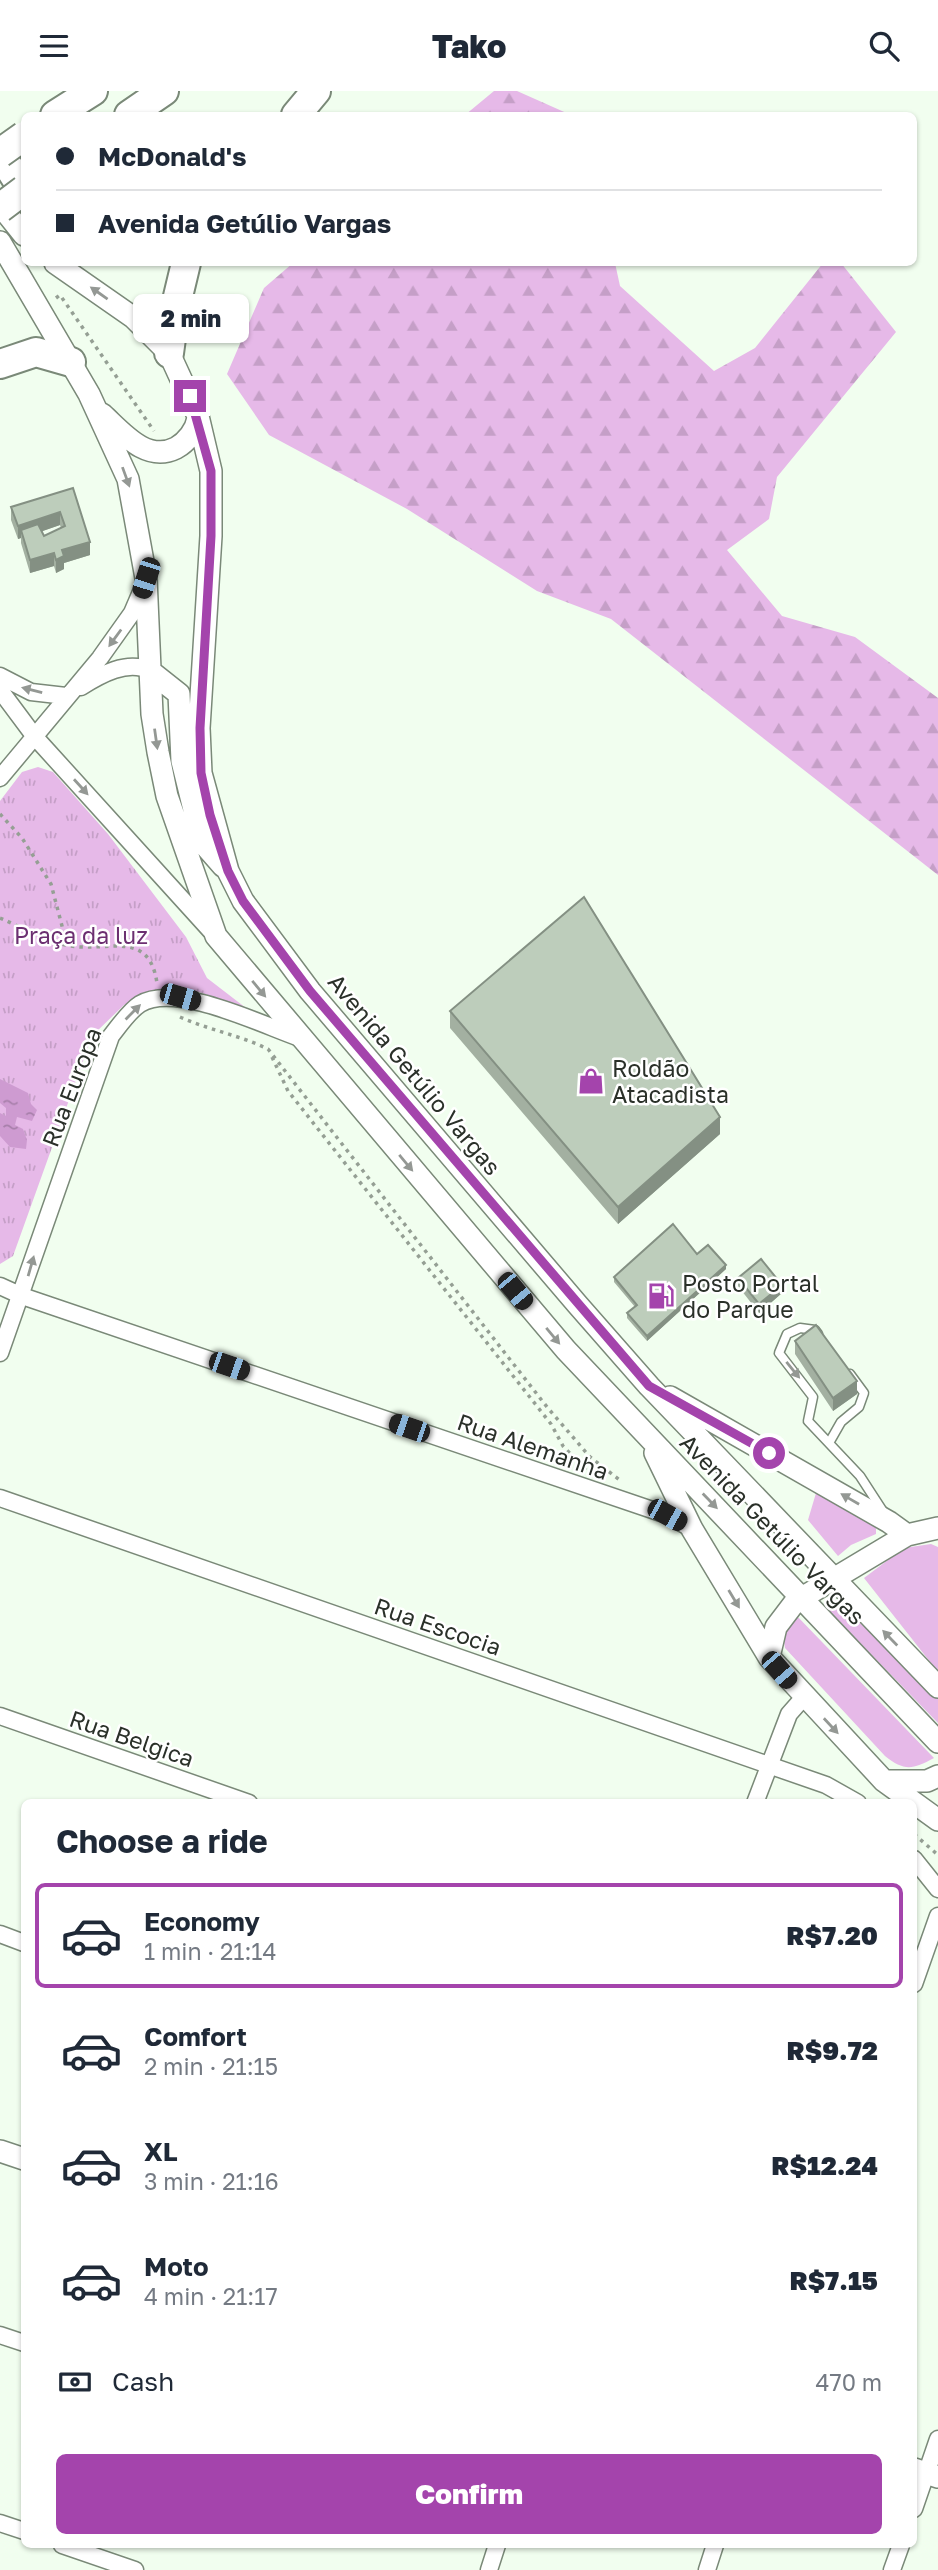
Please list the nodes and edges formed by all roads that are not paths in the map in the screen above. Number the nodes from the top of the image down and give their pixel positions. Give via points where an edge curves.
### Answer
1 (93, 91) edge
2 (164, 91) edge
3 (316, 91) edge
4 (60, 112) edge
5 (133, 112) edge
6 (298, 112) edge
7 (21, 138) edge
8 (0, 153) edge
9 (21, 185) edge
10 (21, 192) edge
11 (0, 206) edge
12 (21, 231) edge
13 (0, 242) edge
14 (59, 266) edge
15 (185, 266) edge
16 (169, 353) junction
17 (71, 362) junction
18 (0, 364) edge
19 (95, 407) junction
20 (198, 418) junction
21 (146, 578) junction
22 (150, 671) junction
23 (0, 676) edge
24 (0, 690) edge
25 (66, 696) junction
26 (35, 737) junction
27 (0, 778) edge
28 (228, 871) junction
29 (216, 936) junction
30 (300, 1038) junction
31 (0, 1286) edge
32 (22, 1296) junction
33 (824, 1340) edge
34 (0, 1353) edge
35 (840, 1361) edge
36 (649, 1386) junction
37 (642, 1431) junction
38 (829, 1443) junction
39 (0, 1498) edge
40 (889, 1522) junction
41 (692, 1529) junction
42 (926, 1534) edge
43 (835, 1581) junction
44 (804, 1598) junction
45 (769, 1657) junction
46 (938, 1687) edge
47 (804, 1697) junction
48 (0, 1716) edge
49 (938, 1742) edge
50 (768, 1765) junction
51 (938, 1776) edge
52 (884, 1781) junction
53 (238, 1799) edge
54 (756, 1799) edge
55 (851, 1799) edge
56 (909, 1799) edge
57 (917, 1805) edge
58 (938, 1820) edge
59 (917, 1863) edge
60 (938, 1889) edge
61 (938, 1916) edge
62 (0, 1934) edge
63 (21, 1942) edge
64 (917, 1976) edge
65 (0, 2151) edge
66 (21, 2158) edge
67 (0, 2335) edge
68 (21, 2342) edge
69 (938, 2439) edge
70 (926, 2473) edge
71 (917, 2500) edge
72 (0, 2522) edge
73 (21, 2530) edge
74 (71, 2548) edge
75 (496, 2548) edge
76 (714, 2548) edge
77 (900, 2548) edge
78 (135, 2570) edge
79 (489, 2570) edge
80 (706, 2570) edge
81 (892, 2570) edge

1 - 4 highway
2 - 5 highway
3 - 6 highway
7 - 8 highway, bridge
8 - 9 highway
10 - 11 highway, bridge
11 - 12 main road
13 - 17 main road, Avenida Getúlio Vargas
16 -> 14 main road via 134,318
15 - 16 highway
16 - 20 main road, Avenida Getúlio Vargas
17 - 18 highway via 36,352
17 - 19 main road, Avenida Getúlio Vargas
19 - 20 main road via 142,448 167,452 183,445
19 -> 21 main road, Avenida Getúlio Vargas via 128,479
20 - 28 main road, Avenida Getúlio Vargas via 211,471 201,773
21 - 22 main road, Avenida Getúlio Vargas
21 -> 25 street via 122,628
22 - 25 street via 122,668 102,674
22 - 28 main road via 179,694 182,761 202,842
22 -> 29 main road, Avenida Getúlio Vargas via 152,714 167,796
25 -> 23 street via 31,692
24 - 26 street, Avenida Getúlio Vargas
25 - 26 street
26 - 27 street
26 -> 29 street, Avenida Getúlio Vargas
28 - 36 main road, Avenida Getúlio Vargas via 258,922 310,991
29 -> 30 main road, Avenida Getúlio Vargas
32 -> 30 street, Rua Europa via 111,1036 139,1005 159,996 190,1000
30 -> 37 main road, Avenida Getúlio Vargas via 566,1350
31 - 32 street, Rua Alemanha
32 - 34 street, Rua Europa
32 - 41 street, Rua Alemanha via 667,1515
33 -> 38 lane via 816,1330 800,1328 787,1334 779,1353 813,1397 808,1421
35 - 38 lane via 864,1393 859,1407 841,1422
40 -> 36 main road
36 - 43 main road, Avenida Getúlio Vargas
37 - 41 main road
37 -> 44 main road, Avenida Getúlio Vargas
38 - 40 lane via 870,1488
39 - 50 street, Rua Escocia
40 - 42 main road
41 -> 45 main road
42 - 43 main road
43 - 44 main road
46 -> 43 main road, Avenida Getúlio Vargas
44 - 45 main road via 780,1618
44 - 49 main road, Avenida Getúlio Vargas
45 - 47 main road
47 - 50 street via 789,1714
47 -> 52 main road
48 - 53 street, Rua Belgica
50 - 54 street
50 - 55 street, Rua Escocia via 826,1785
51 - 52 main road via 927,1781
52 - 56 main road
57 - 58 main road
59 - 60 street
61 - 64 street
62 - 63 street
65 - 66 main road
67 - 68 street
69 - 70 street
70 - 71 street
72 - 73 street
74 - 78 street
75 - 79 street
76 - 80 street
77 - 81 street

